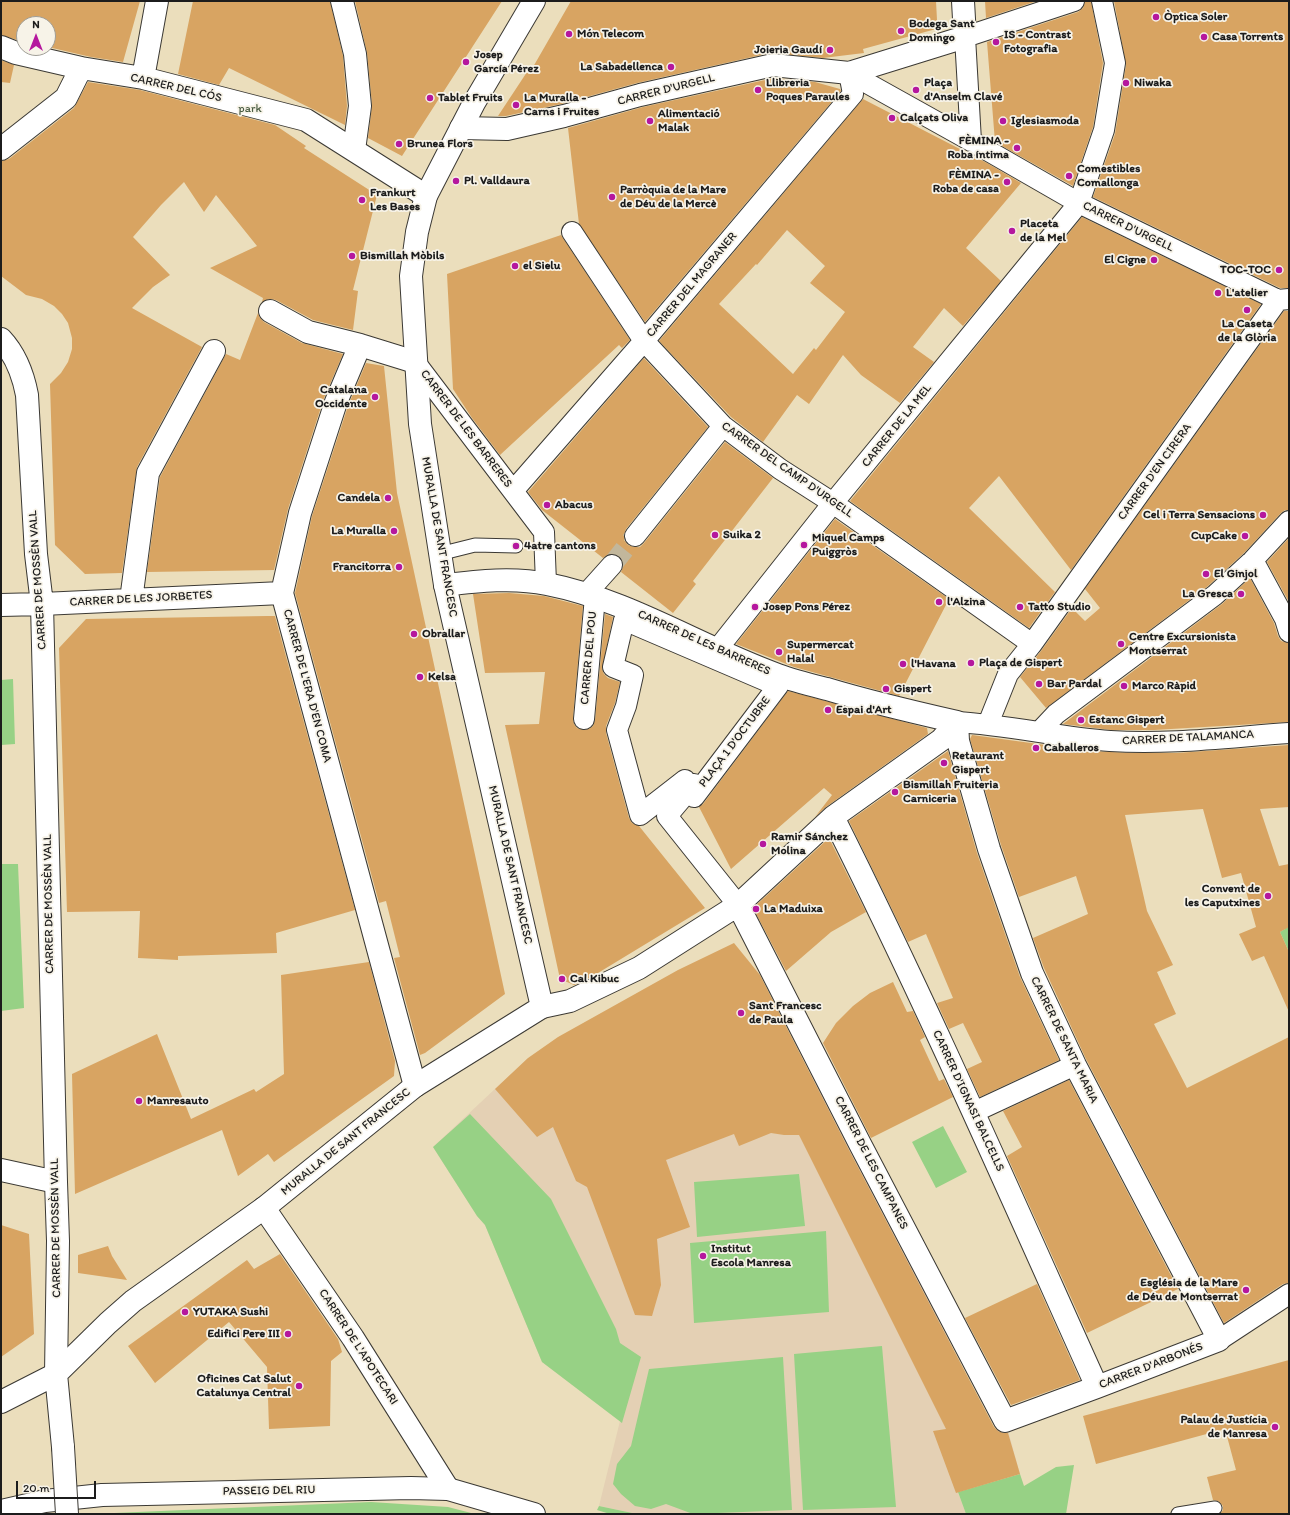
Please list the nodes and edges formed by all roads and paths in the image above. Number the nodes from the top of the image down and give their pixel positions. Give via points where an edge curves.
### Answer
1 (157, 1) edge
2 (342, 1) edge
3 (534, 1) edge
4 (963, 1) edge
5 (1074, 1) edge
6 (1102, 1) edge
7 (965, 37) junction
8 (1, 47) edge
9 (81, 68) junction
10 (849, 73) junction
11 (143, 78) junction
12 (461, 128) junction
13 (971, 141) junction
14 (1, 149) edge
15 (354, 150) junction
16 (426, 196) junction
17 (1079, 203) junction
18 (572, 232) dead end
19 (1284, 300) edge
20 (270, 311) dead end
21 (1, 339) edge
22 (644, 341) junction
23 (360, 345) junction
24 (214, 351) dead end
25 (416, 362) junction
26 (722, 426) junction
27 (513, 491) junction
28 (833, 503) junction
29 (1289, 521) edge
30 (635, 536) tunnel mouth
31 (516, 546) dead end
32 (439, 554) junction
33 (1253, 560) junction
34 (612, 565) tunnel mouth
35 (546, 583) junction
36 (444, 585) junction
37 (282, 593) junction
38 (591, 596) junction
39 (131, 600) junction
40 (42, 604) junction
41 (1, 605) edge
42 (1289, 632) edge
43 (1032, 644) junction
44 (718, 651) junction
45 (775, 680) junction
46 (584, 719) dead end
47 (957, 722) junction
48 (988, 724) junction
49 (1040, 731) junction
50 (1289, 732) edge
51 (690, 789) junction
52 (833, 817) junction
53 (738, 905) junction
54 (542, 1006) junction
55 (1075, 1065) junction
56 (415, 1086) junction
57 (974, 1112) junction
58 (1, 1170) edge
59 (56, 1182) junction
60 (264, 1208) junction
61 (1289, 1294) edge
62 (1219, 1340) junction
63 (56, 1374) junction
64 (1097, 1387) junction
65 (1, 1402) edge
66 (1005, 1421) joint
67 (448, 1489) junction
68 (1215, 1508) dead end
69 (1, 1511) edge
70 (67, 1514) edge
71 (534, 1514) edge
72 (1178, 1514) edge

1 - 11 street
2 - 15 street via 355,54 360,106
3 - 12 street, MURALLA DE SANT FRANCESC
4 - 7 street
5 - 7 street
6 - 17 street via 1115,63 1104,130
7 - 10 street
7 - 13 street
8 - 9 street, CARRER DEL CÓS
9 - 11 street, CARRER DEL CÓS
9 - 14 street via 66,98
10 - 12 street, CARRER D'URGELL via 773,65 507,129
10 - 13 street
10 - 22 street, CARRER DEL MAGRANER via 854,94
11 - 15 street, CARRER DEL CÓS via 306,120
12 - 16 street, MURALLA DE SANT FRANCESC
13 - 17 street, CARRER D'URGELL
15 - 16 street, CARRER DEL CÓS
16 - 25 street, MURALLA DE SANT FRANCESC via 417,232 411,276
17 - 19 street, CARRER D'URGELL
17 - 28 street, CARRER DE LA MEL
18 - 22 street, CARRER DEL CAMP D'URGELL
19 - 43 street, CARRER D'EN CIRERA
20 - 23 street via 308,332
21 - 40 street, CARRER DE MOSSÈN VALL via 14,355 23,373 27,395 36,554
22 - 26 street, CARRER DEL CAMP D'URGELL
22 - 27 street, CARRER DEL MAGRANER
23 - 25 street
23 - 37 street, CARRER DE L'ERA D'EN COMA via 336,402 300,513
24 - 39 street via 148,473
25 - 27 street, CARRER DE LES BARRERES
25 - 32 street, MURALLA DE SANT FRANCESC via 420,424
26 - 28 street, CARRER DEL CAMP D'URGELL via 780,469
26 - 30 street
27 - 35 street, CARRER DE LES BARRERES via 544,532
28 - 43 street, CARRER DEL CAMP D'URGELL
28 - 44 street, CARRER DE LA MEL
29 - 33 street
31 - 32 lane via 475,545
32 - 36 street, MURALLA DE SANT FRANCESC
33 - 42 street
33 - 49 street via 1215,595 1056,714
34 - 38 street
35 - 36 street, CARRER DE LES BARRERES via 510,580
35 - 38 street, CARRER DE LES BARRERES
36 - 54 street, MURALLA DE SANT FRANCESC
37 - 39 street, CARRER DE LES JORBETES
37 - 56 street, CARRER DE L'ERA D'EN COMA
38 - 44 street, CARRER DE LES BARRERES via 645,616
38 - 46 street, CARRER DEL POU
39 - 40 street, CARRER DE LES JORBETES
40 - 41 street, CARRER DE LES JORBETES
40 - 59 street, CARRER DE MOSSÈN VALL
43 - 48 street, CARRER D'EN CIRERA via 1008,674
44 - 45 street, CARRER DE LES BARRERES
45 - 47 street, CARRER DE LES BARRERES
45 - 51 street
45 - 51 street, PLAÇA 1 D'OCTUBRE via 624,620 613,667 633,675 617,730 640,815 685,780
47 - 48 street, CARRER DE TALAMANCA
47 - 52 street via 941,740
47 - 55 street, CARRER DE SANTA MARIA via 958,741 989,849 1032,973
48 - 49 street, CARRER DE TALAMANCA
49 - 50 street, CARRER DE TALAMANCA via 1110,741 1157,742
51 - 53 street via 667,816
52 - 53 street
52 - 57 street, CARRER D'IGNASI BALCELLS
53 - 54 street via 639,968 570,1001
53 - 66 street, CARRER DE LES CAMPANES
54 - 56 street, MURALLA DE SANT FRANCESC
55 - 57 street
55 - 62 street, CARRER DE SANTA MARIA
56 - 60 street, MURALLA DE SANT FRANCESC
57 - 64 street, CARRER D'IGNASI BALCELLS
58 - 59 street
59 - 63 street, CARRER DE MOSSÈN VALL
60 - 63 street, MURALLA DE SANT FRANCESC via 133,1301
60 - 67 street, CARRER DE L'APOTECARI via 353,1338
61 - 62 street, CARRER D'ARBONÉS
62 - 64 street, CARRER D'ARBONÉS
63 - 65 street, MURALLA DE SANT FRANCESC
63 - 70 street, CARRER DE MOSSÈN VALL, bridge
64 - 66 street, CARRER D'ARBONÉS
67 - 69 street, PASSEIG DEL RIU via 102,1495 45,1501
67 - 71 street, PASSEIG DEL RIU
68 - 72 lane

